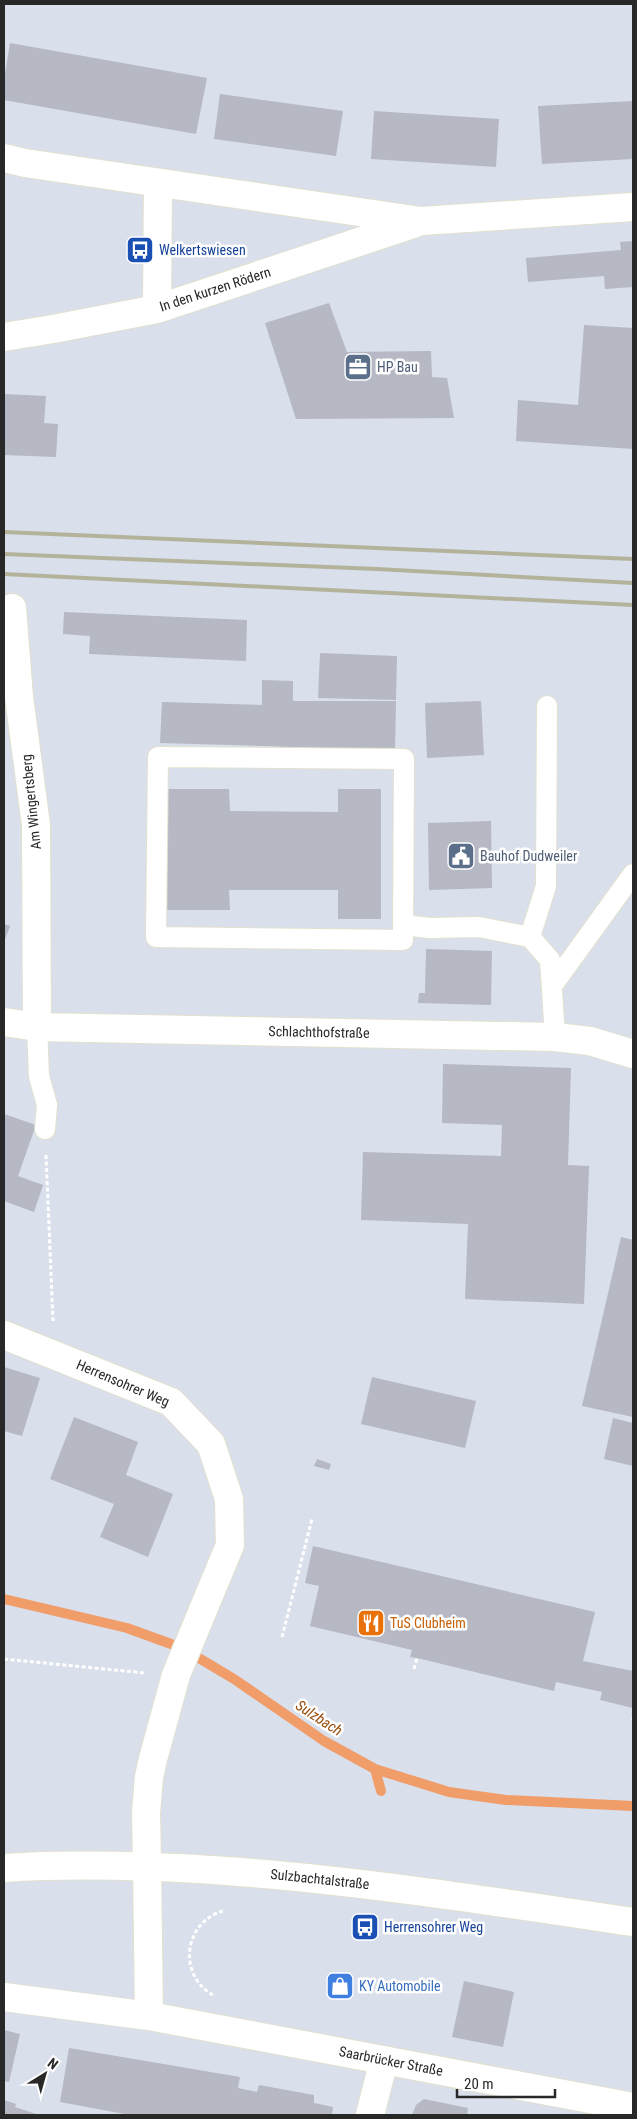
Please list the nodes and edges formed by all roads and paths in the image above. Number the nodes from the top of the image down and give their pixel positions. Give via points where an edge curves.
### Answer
1 (11, 165) edge
2 (158, 183) junction
3 (633, 207) edge
4 (422, 221) junction
5 (157, 308) junction
6 (4, 337) edge
7 (12, 608) dead end
8 (547, 706) dead end
9 (633, 874) edge
10 (402, 925) junction
11 (530, 937) junction
12 (552, 986) junction
13 (4, 1022) edge
14 (37, 1027) junction
15 (555, 1037) junction
16 (633, 1054) edge
17 (46, 1129) joint
18 (52, 1299) dead end
19 (4, 1335) edge
20 (312, 1519) dead end
21 (282, 1637) dead end
22 (417, 1658) dead end
23 (4, 1659) edge
24 (414, 1669) dead end
25 (175, 1678) junction
26 (147, 1865) junction
27 (4, 1868) edge
28 (223, 1911) dead end
29 (633, 1922) edge
30 (4, 1997) edge
31 (219, 1997) dead end
32 (149, 2016) junction
33 (384, 2060) junction
34 (633, 2107) edge
35 (370, 2115) edge

1 - 2 street, In den kurzen Rödern
2 - 4 street, In den kurzen Rödern
2 - 5 street
3 - 4 street, In den kurzen Rödern
4 - 5 street, In den kurzen Rödern
5 - 6 street, In den kurzen Rödern
7 - 14 street, Am Wingertsberg via 19,697 36,825
8 - 11 lane via 546,886
9 - 12 lane
10 - 10 lane via 403,940 156,937 158,757 404,759
10 - 11 lane via 479,927
11 - 12 lane via 550,960
12 - 15 lane
13 - 14 street, Schlachthofstraße
14 - 15 street, Schlachthofstraße
14 - 17 lane via 39,1076 47,1104
15 - 16 street, Schlachthofstraße via 590,1041
17 - 18 path
19 - 25 street, Herrensohrer Weg via 171,1402 211,1444 229,1499 230,1544
20 - 21 path
22 - 24 path
23 - 25 path
25 - 26 street, Herrensohrer Weg via 149,1777
26 - 27 street, Sulzbachtalstraße
26 - 29 street, Sulzbachtalstraße via 368,1884
26 - 32 street
28 - 31 path via 212,1914 197,1929 190,1958 192,1975 211,1994
30 - 32 street, Saarbrücker Straße
32 - 33 street, Saarbrücker Straße
33 - 34 street, Saarbrücker Straße
33 - 35 street

